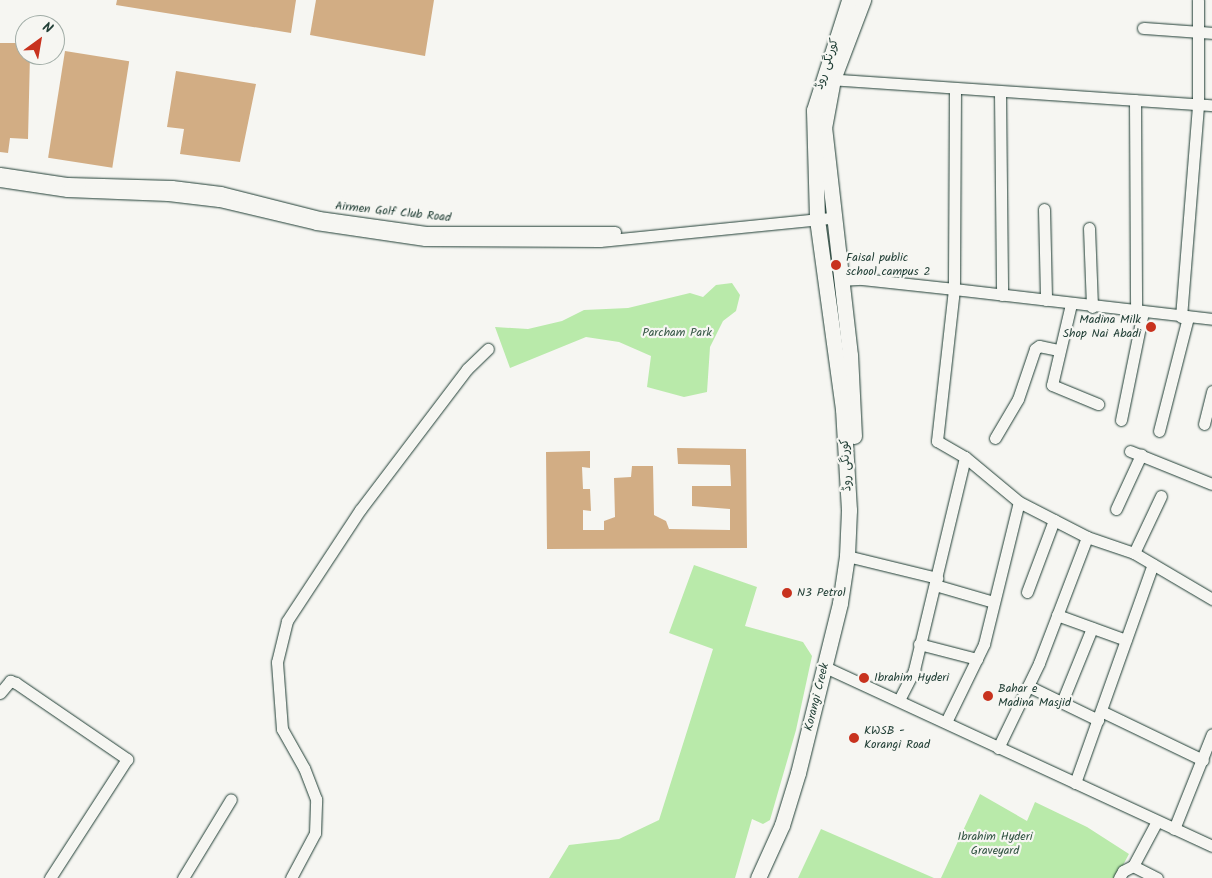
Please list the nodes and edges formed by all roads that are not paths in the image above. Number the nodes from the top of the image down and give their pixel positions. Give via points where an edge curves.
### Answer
1 (849, 0) edge
2 (863, 0) edge
3 (1198, 0) edge
4 (1143, 28) dead end
5 (1199, 32) junction
6 (1212, 33) edge
7 (827, 79) junction
8 (955, 89) junction
9 (1000, 93) junction
10 (1135, 100) junction
11 (1198, 104) junction
12 (1212, 105) edge
13 (0, 173) edge
14 (0, 181) edge
15 (1044, 209) dead end
16 (824, 215) junction
17 (1090, 228) dead end
18 (840, 280) junction
19 (954, 289) junction
20 (1002, 295) junction
21 (1046, 300) junction
22 (1071, 304) junction
23 (1092, 306) junction
24 (1139, 312) junction
25 (1184, 317) junction
26 (1212, 319) edge
27 (488, 349) dead end
28 (1058, 350) junction
29 (1212, 391) edge
30 (1098, 404) dead end
31 (1121, 420) dead end
32 (1204, 424) dead end
33 (1160, 431) dead end
34 (996, 438) dead end
35 (964, 457) junction
36 (1212, 484) edge
37 (1161, 496) dead end
38 (1019, 502) junction
39 (1116, 509) dead end
40 (849, 510) junction
41 (1054, 520) junction
42 (1087, 538) junction
43 (1134, 553) junction
44 (847, 556) junction
45 (1153, 564) junction
46 (936, 581) junction
47 (1027, 592) dead end
48 (1212, 599) edge
49 (994, 602) junction
50 (1057, 615) junction
51 (1092, 628) junction
52 (1126, 640) junction
53 (919, 644) junction
54 (977, 659) junction
55 (825, 668) junction
56 (1028, 686) junction
57 (0, 693) edge
58 (898, 700) junction
59 (1062, 702) junction
60 (1099, 715) junction
61 (946, 722) junction
62 (1212, 734) edge
63 (998, 748) junction
64 (1203, 760) junction
65 (1076, 783) junction
66 (231, 799) dead end
67 (1157, 820) junction
68 (1174, 829) junction
69 (1212, 846) edge
70 (1133, 866) junction
71 (50, 878) edge
72 (183, 878) edge
73 (291, 878) edge
74 (758, 878) edge
75 (1119, 878) edge
76 (1157, 878) edge

1 - 7 main road, کورنگی روڈ
2 - 7 main road, کورنگی روڈ
3 - 5 street
4 - 5 street
5 - 6 street
5 - 11 street
7 - 8 street
7 - 16 main road, کورنگی روڈ via 814,110
8 - 9 street
8 - 19 street
9 - 10 street
9 - 20 street
10 - 11 street
10 - 24 street
11 - 12 street
11 - 25 street
13 - 16 street, Airmen Golf Club Road via 76,184 172,186 221,192 319,217 426,232 601,233
14 - 16 street, Airmen Golf Club Road via 67,191 168,195 219,201 316,224 425,240 600,241
15 - 21 street
16 - 18 main road, کورنگی روڈ
16 - 40 main road, کورنگی روڈ
17 - 23 street
18 - 19 street via 862,279
18 - 40 main road, کورنگی روڈ via 854,391 854,477
19 - 20 street
19 - 35 street via 936,437
20 - 21 street
21 - 22 street
22 - 23 street
22 - 28 street
23 - 24 street
24 - 25 street
24 - 31 street
25 - 26 street
25 - 33 street
27 - 73 street via 467,369 366,502 287,621 277,662 282,729 304,768 316,799 315,833
28 - 30 street via 1052,385
28 - 34 street via 1035,348 1018,399
29 - 32 street
35 - 38 street
35 - 46 street
36 - 39 street via 1136,453
37 - 43 street
38 - 41 street
38 - 49 street
40 - 44 main road, Korangi Creek
41 - 42 street
41 - 47 street
42 - 43 street
42 - 50 street
43 - 45 street
44 - 46 street
44 - 55 main road, Korangi Creek
45 - 48 street
45 - 52 street
46 - 49 street
46 - 53 street
49 - 54 street
50 - 51 street
50 - 56 street
51 - 52 street
51 - 59 street
52 - 60 street
53 - 54 street
53 - 58 street via 914,670
54 - 61 street
55 - 58 street
55 - 74 main road, Korangi Creek via 782,825
56 - 59 street
56 - 63 street
57 - 71 street via 10,681 16,683 127,759
58 - 61 street
59 - 60 street
60 - 64 street
60 - 65 street
61 - 63 street
62 - 64 street
63 - 65 street
64 - 68 street
65 - 67 street
66 - 72 street
67 - 68 street
67 - 70 street
68 - 69 street
70 - 75 street via 1123,870
70 - 76 street

